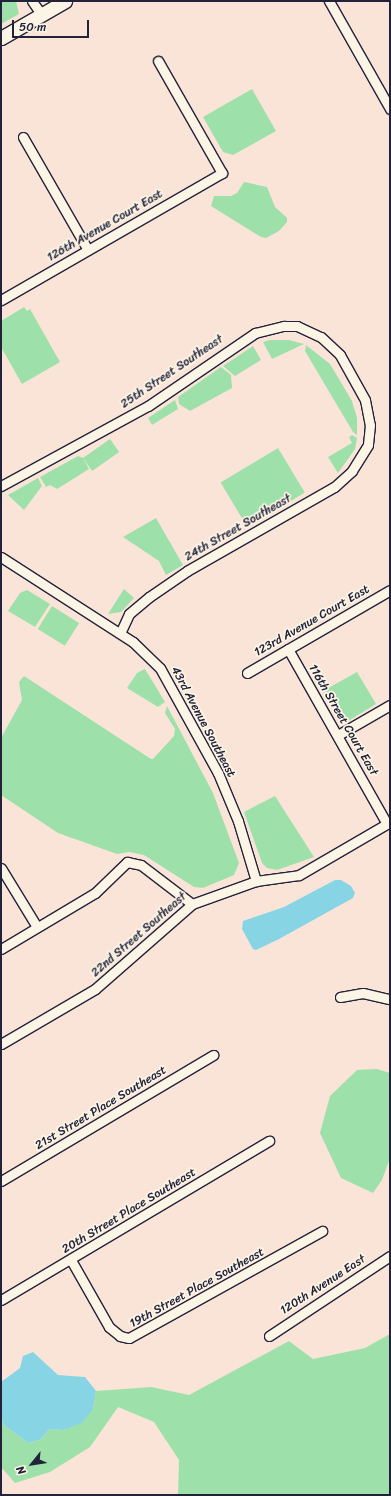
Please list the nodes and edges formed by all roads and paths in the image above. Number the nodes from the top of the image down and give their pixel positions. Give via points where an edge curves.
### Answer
1 (32, 1) edge
2 (65, 1) edge
3 (329, 1) edge
4 (40, 14) junction
5 (1, 38) edge
6 (158, 61) dead end
7 (390, 109) edge
8 (23, 137) dead end
9 (88, 250) junction
10 (1, 300) edge
11 (297, 326) joint
12 (1, 486) edge
13 (1, 557) edge
14 (390, 590) edge
15 (120, 633) junction
16 (288, 649) junction
17 (247, 673) dead end
18 (390, 705) edge
19 (338, 735) junction
20 (389, 823) edge
21 (1, 868) edge
22 (256, 881) junction
23 (192, 904) junction
24 (37, 927) junction
25 (1, 949) edge
26 (340, 997) dead end
27 (390, 999) edge
28 (1, 1044) edge
29 (213, 1055) dead end
30 (269, 1141) dead end
31 (1, 1181) edge
32 (322, 1231) dead end
33 (390, 1256) edge
34 (71, 1260) junction
35 (1, 1300) edge
36 (269, 1336) dead end

1 - 4 street
2 - 4 main road
3 - 7 street
4 - 5 main road
6 - 9 street, 126th Avenue Court East via 222,173
8 - 9 street
9 - 10 street, 126th Avenue Court East
11 - 12 street, 25th Street Southeast via 270,328 244,338 148,406
11 - 15 street, 24th Street Southeast via 321,337 340,355 358,385 369,412 368,445 352,471 334,487 186,572 149,597 129,614
13 - 15 street, 43rd Avenue Southeast
14 - 16 street, 123rd Avenue Court East
15 - 22 street, 43rd Avenue Southeast via 151,657 174,689 228,797
16 - 17 street, 123rd Avenue Court East
16 - 19 street, 116th Street Court East
18 - 19 street
19 - 20 street, 116th Street Court East
20 - 22 street, 22nd Street Southeast via 299,875
21 - 24 street
22 - 23 street, 22nd Street Southeast
23 - 24 street via 141,865 127,862 95,893
23 - 28 street, 22nd Street Southeast via 95,989
24 - 25 street
26 - 27 street via 363,993
29 - 31 street, 21st Street Place Southeast
30 - 34 street, 20th Street Place Southeast
32 - 34 street, 19th Street Place Southeast via 129,1338 120,1336 109,1327
33 - 36 street, 120th Avenue East
34 - 35 street, 20th Street Place Southeast

